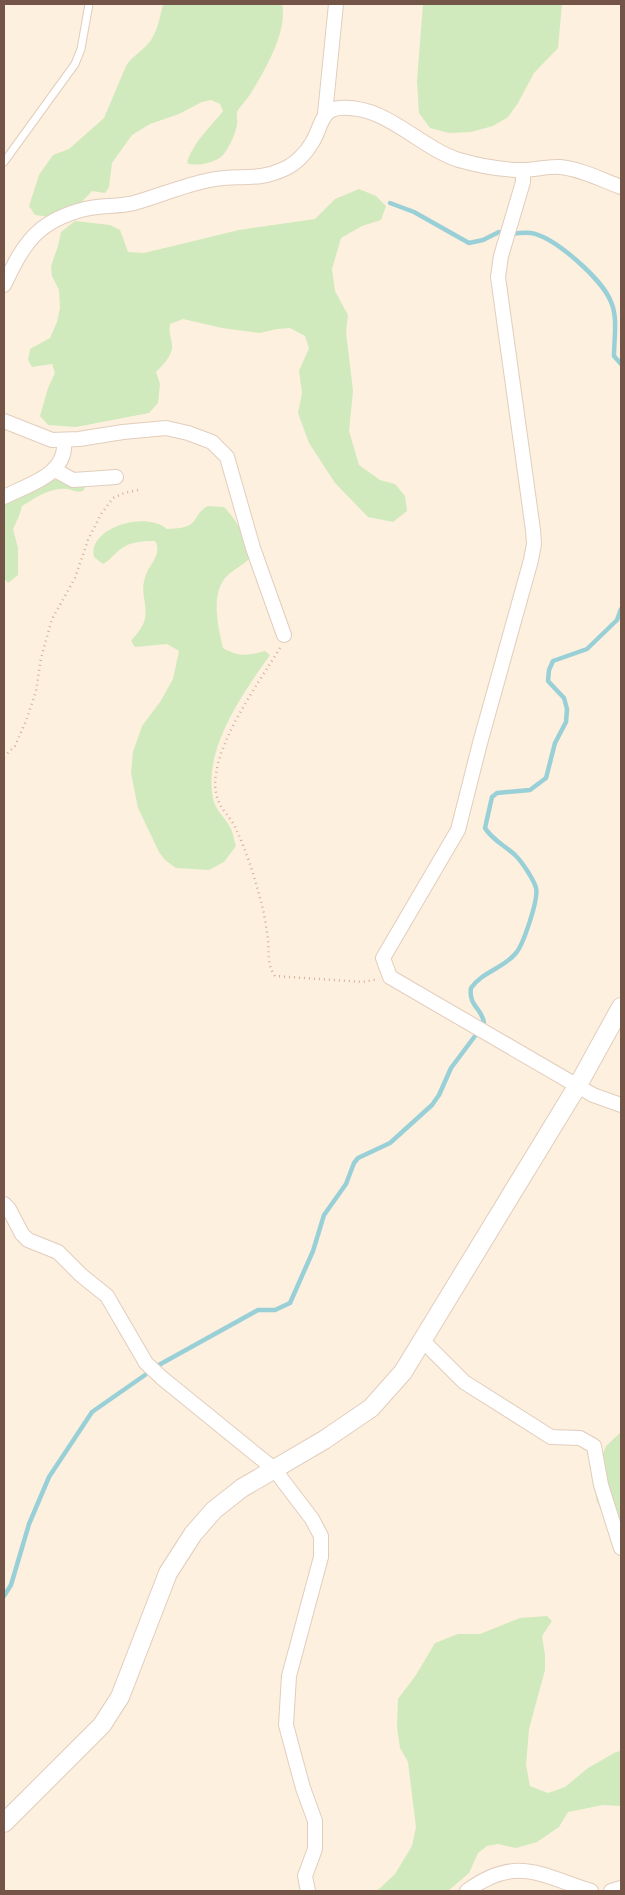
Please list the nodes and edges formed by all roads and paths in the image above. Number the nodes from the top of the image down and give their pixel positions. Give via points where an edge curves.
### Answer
1 (89, 4) edge
2 (336, 4) edge
3 (326, 114) junction
4 (4, 162) edge
5 (524, 170) junction
6 (621, 187) edge
7 (4, 285) edge
8 (4, 421) edge
9 (64, 440) junction
10 (55, 470) junction
11 (116, 477) dead end
12 (138, 490) dead end
13 (4, 497) edge
14 (284, 635) joint
15 (4, 757) edge
16 (390, 978) junction
17 (621, 1008) edge
18 (578, 1085) junction
19 (621, 1105) edge
20 (4, 1204) edge
21 (424, 1340) junction
22 (274, 1469) junction
23 (621, 1548) edge
24 (4, 1823) edge
25 (621, 1888) edge
26 (308, 1891) edge
27 (467, 1891) edge
28 (591, 1891) edge
29 (611, 1891) edge

1 - 4 lane via 81,49 74,64
2 - 3 street
3 - 5 street via 338,108 370,113 387,119 440,152 458,159
3 - 7 street via 314,141 306,150 286,168 272,174 210,180 116,207 86,208 44,226 31,237
5 - 6 street via 560,167
5 - 16 street via 500,256 498,277 534,544 458,830 382,958
8 - 9 street via 52,440
9 - 10 street via 62,459
9 - 14 street via 166,428 188,433 220,448 232,470 253,548
10 - 11 street via 73,480
10 - 13 street
12 - 15 path via 113,498 101,514 75,578 52,619 26,721 15,746
14 - 16 path via 224,744 216,786 218,800 236,827 260,898 270,970 275,976 363,982
16 - 18 street
17 - 18 street
18 - 19 street via 593,1095
18 - 21 street
20 - 22 street via 28,1240 58,1252 107,1296 146,1363
21 - 22 street via 403,1372 371,1408
21 - 23 street via 464,1382 543,1432 551,1436 580,1438 594,1446 601,1485
22 - 24 street via 214,1510 193,1534 168,1573 120,1697 102,1725
22 - 26 street via 321,1536 321,1557 288,1676 286,1726 315,1821 315,1849 304,1876
25 - 29 street
27 - 28 street via 492,1875 525,1871 555,1877

